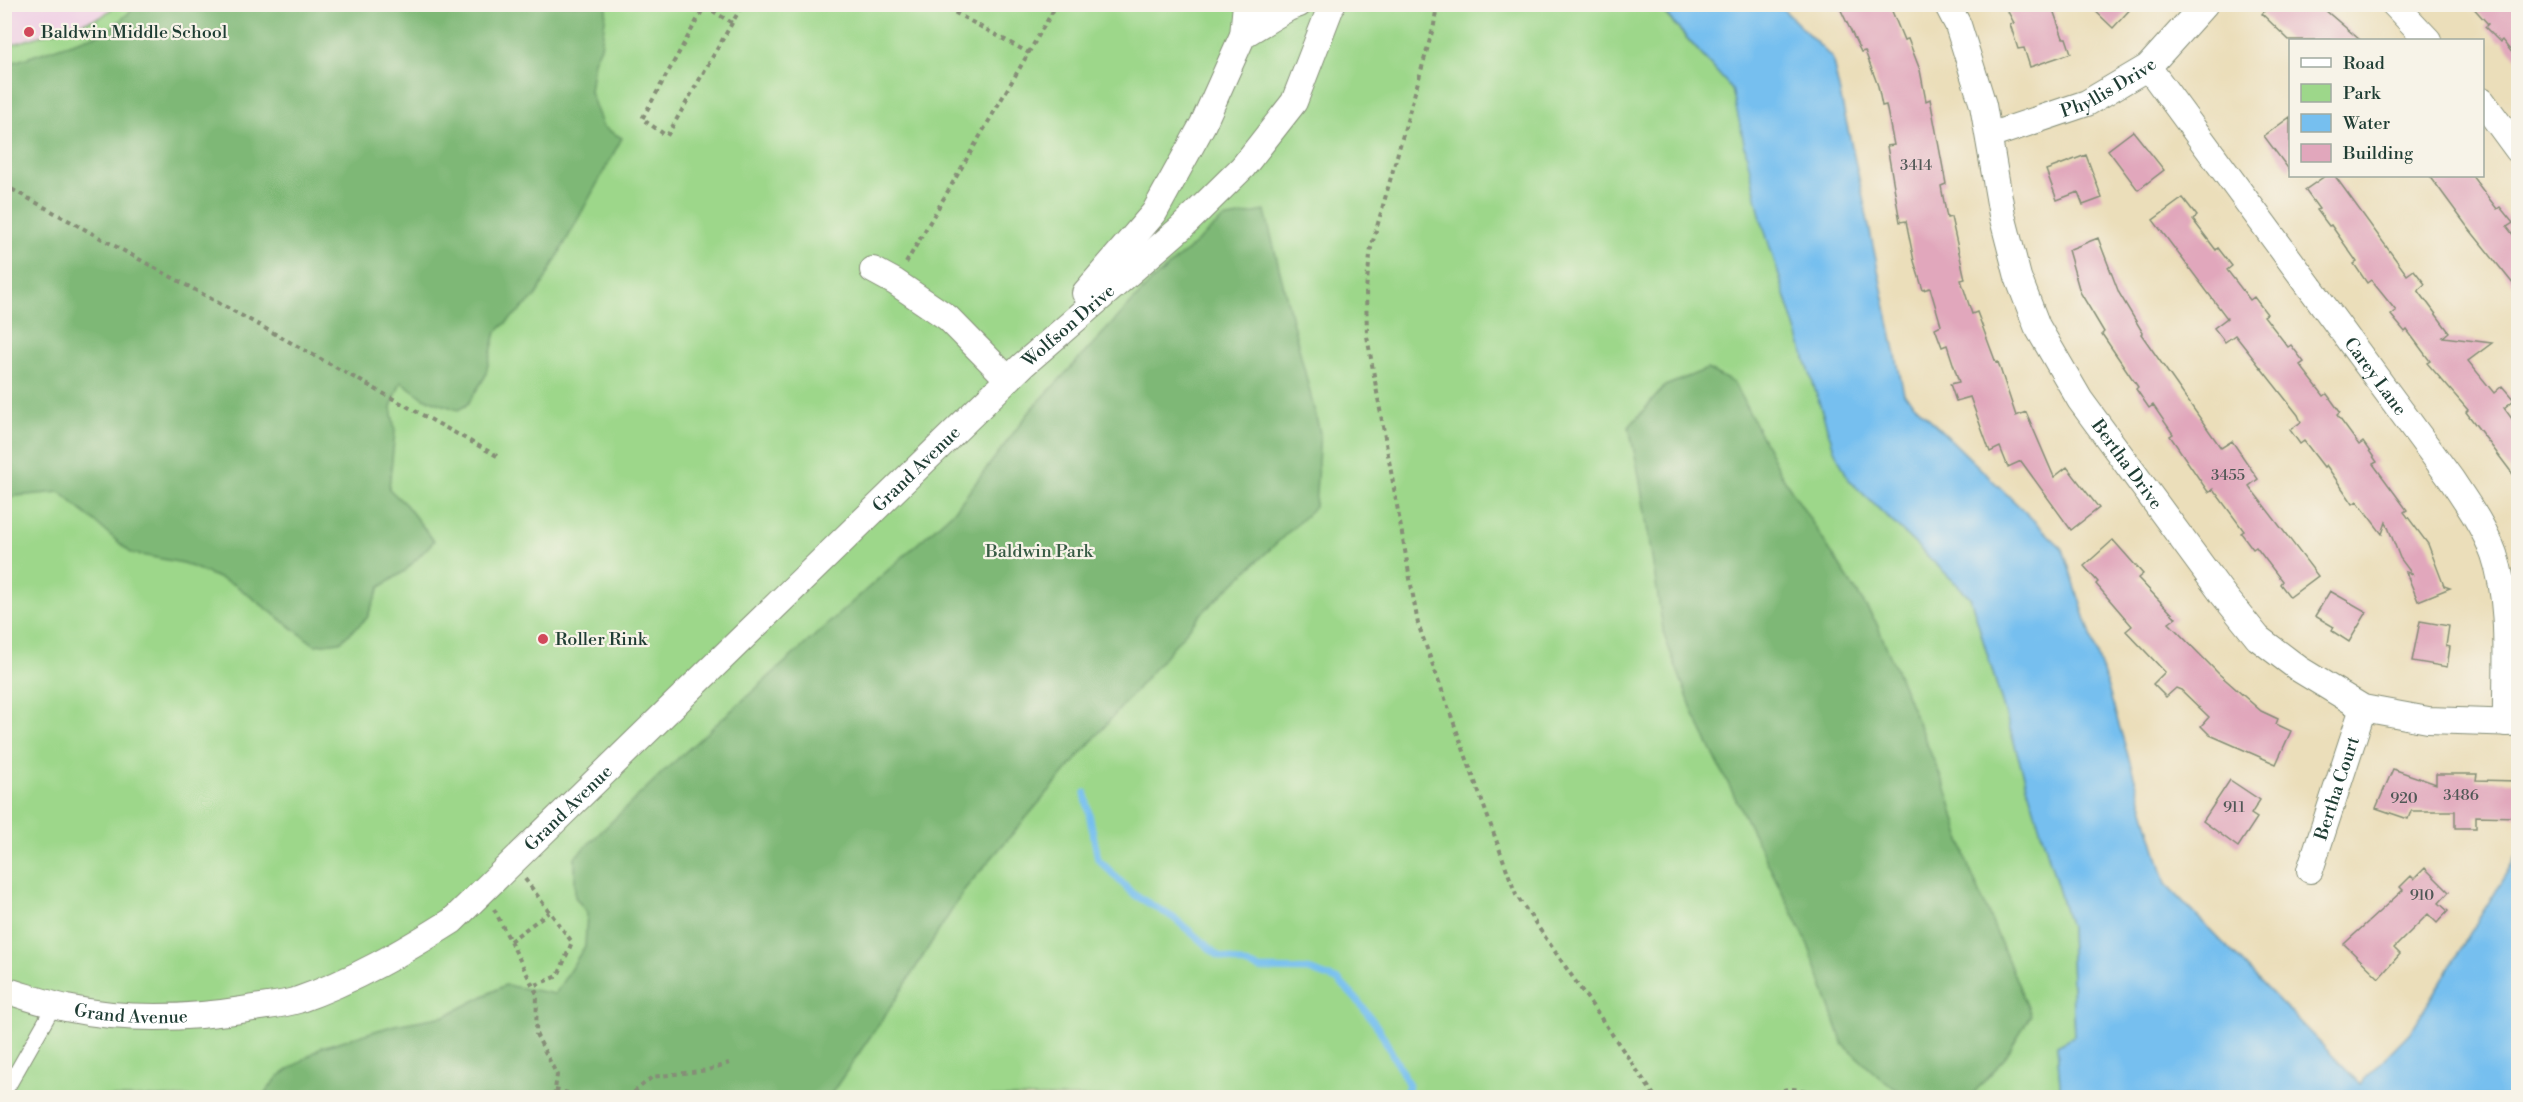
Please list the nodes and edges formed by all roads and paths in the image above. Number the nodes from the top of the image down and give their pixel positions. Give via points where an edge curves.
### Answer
1 (743, 4) edge
2 (939, 4) edge
3 (1057, 4) edge
4 (1246, 4) edge
5 (1299, 4) edge
6 (1332, 4) edge
7 (1437, 4) edge
8 (1947, 4) edge
9 (2205, 4) edge
10 (2394, 4) edge
11 (706, 5) edge
12 (732, 23) junction
13 (1243, 35) junction
14 (2427, 39) edge
15 (1029, 53) junction
16 (2148, 67) junction
17 (2484, 104) edge
18 (1989, 136) junction
19 (2518, 150) edge
20 (4, 185) edge
21 (884, 276) joint
22 (1016, 372) junction
23 (499, 457) dead end
24 (2363, 708) junction
25 (2512, 723) edge
26 (513, 862) junction
27 (2310, 870) dead end
28 (484, 890) junction
29 (549, 912) junction
30 (510, 942) junction
31 (533, 986) junction
32 (4, 990) edge
33 (55, 1004) junction
34 (729, 1063) dead end
35 (9, 1085) dead end
36 (555, 1090) junction
37 (554, 1098) edge
38 (591, 1098) edge
39 (627, 1098) edge
40 (1656, 1098) edge
41 (1767, 1098) edge
42 (1822, 1098) edge

1 - 12 path
2 - 15 path
3 - 15 path
4 - 13 street, Wolfson Drive
5 - 13 street
6 - 22 street, Wolfson Drive via 1294,102 1244,167
7 - 40 path via 1371,249 1366,290 1367,336 1415,611 1516,895
8 - 18 street, Bertha Drive via 1958,25
9 - 16 street, Phyllis Drive
10 - 14 street
11 - 12 path
11 - 12 path via 642,119 667,136
13 - 22 street, Wolfson Drive via 1203,124 1154,213
15 - 21 path
16 - 18 street, Phyllis Drive via 2087,103
16 - 25 street, Carey Lane via 2481,525 2494,555 2504,598
17 - 19 street
18 - 24 street, Bertha Drive via 2002,215 2018,277 2037,326 2079,400 2258,638 2299,669
20 - 23 path
21 - 22 street via 948,318
22 - 26 street, Grand Avenue
24 - 25 street, Bertha Drive via 2428,720
24 - 27 street, Bertha Court
26 - 28 street, Grand Avenue
26 - 29 path
28 - 30 path
28 - 33 street, Grand Avenue via 452,921 391,958 345,982 295,1001 178,1018 144,1018
29 - 30 path
29 - 31 path via 572,942 558,976
30 - 31 path
31 - 36 path via 537,994 536,1034 557,1075
32 - 33 street, Grand Avenue
33 - 35 lane
34 - 39 path via 708,1070 652,1077
36 - 37 path
36 - 38 path
41 - 42 path via 1779,1090 1790,1089 1804,1089

